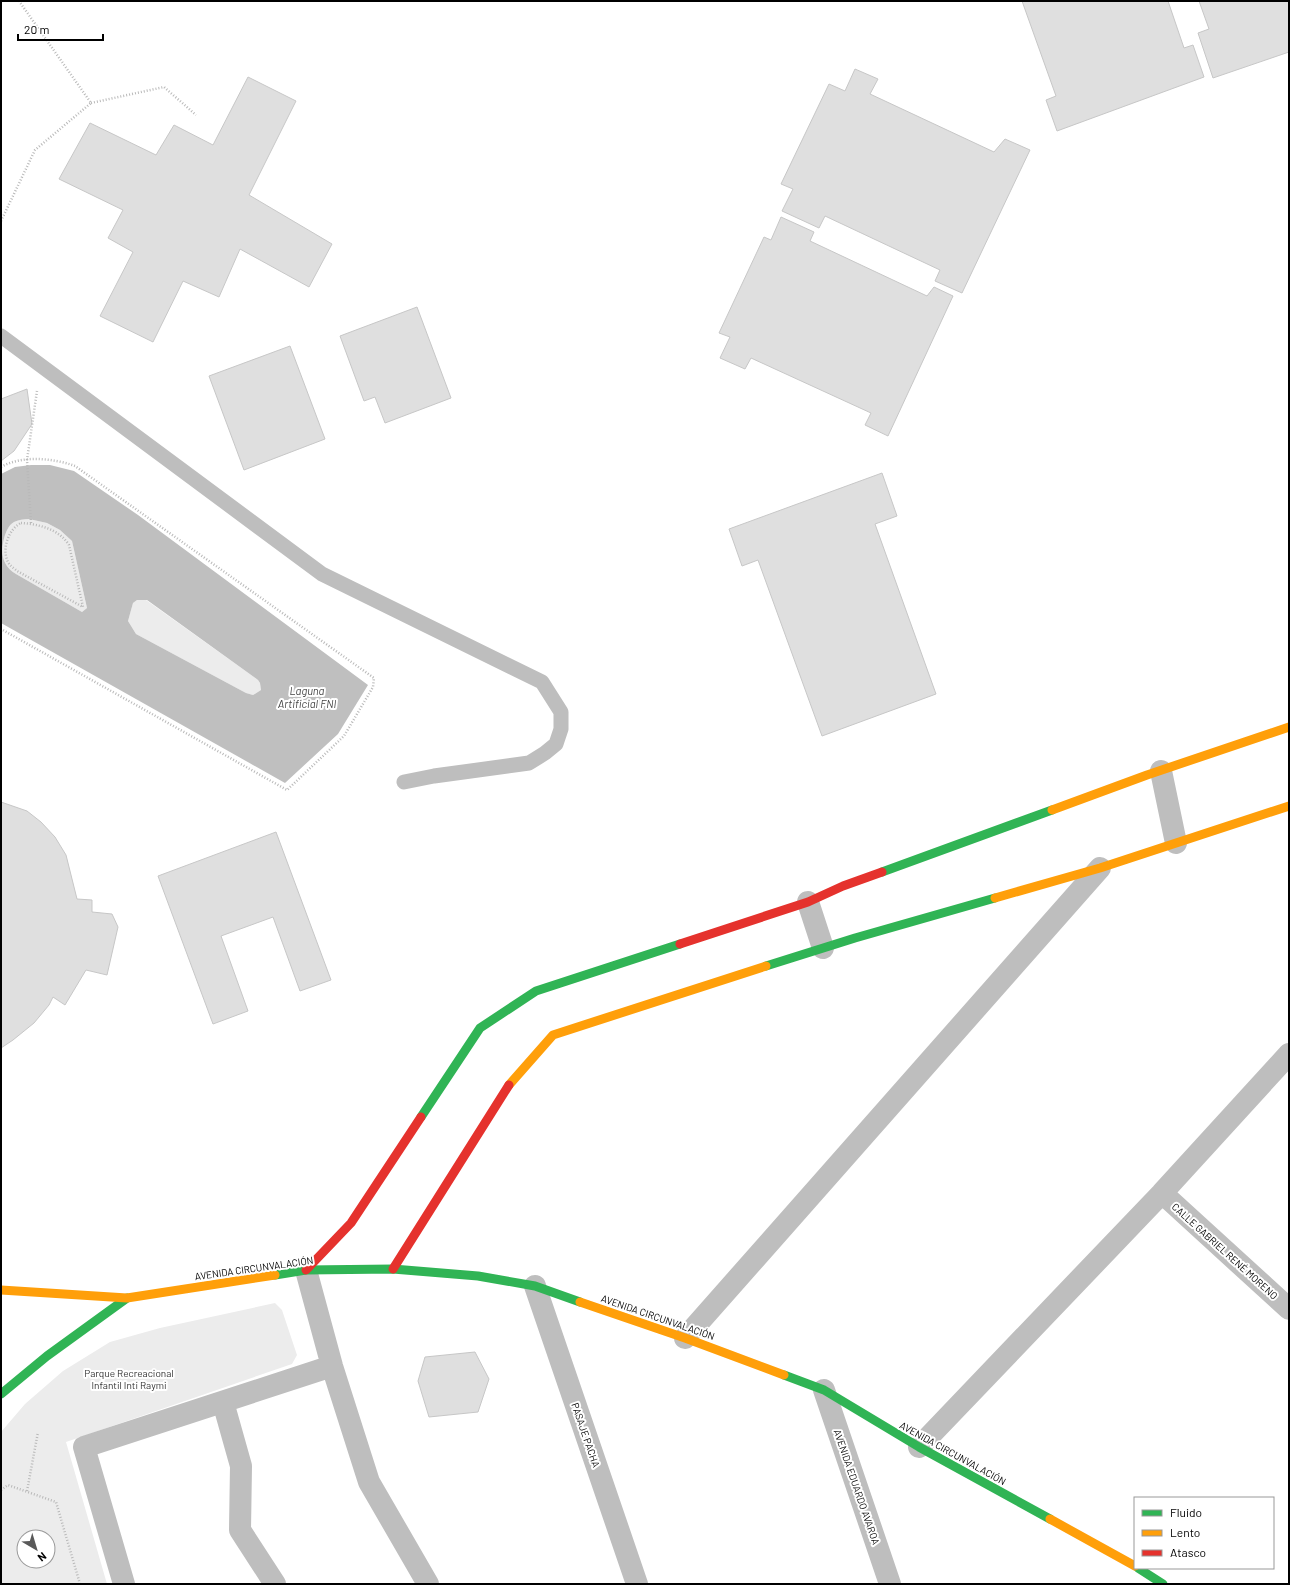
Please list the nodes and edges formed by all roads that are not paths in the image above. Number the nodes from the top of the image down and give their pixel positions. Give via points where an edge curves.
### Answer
1 (1, 336) edge
2 (1289, 727) edge
3 (1161, 771) junction
4 (404, 782) dead end
5 (1289, 806) edge
6 (1176, 843) junction
7 (1100, 868) junction
8 (808, 902) junction
9 (823, 948) junction
10 (1289, 1054) edge
11 (1162, 1193) junction
12 (393, 1269) junction
13 (306, 1270) junction
14 (535, 1286) junction
15 (1, 1290) edge
16 (127, 1298) junction
17 (1289, 1308) edge
18 (685, 1338) junction
19 (332, 1366) junction
20 (824, 1390) junction
21 (1, 1394) edge
22 (223, 1402) junction
23 (919, 1447) junction
24 (1134, 1569) edge
25 (1140, 1572) edge
26 (124, 1584) edge
27 (275, 1584) edge
28 (428, 1584) edge
29 (637, 1584) edge
30 (890, 1584) edge
31 (1163, 1584) edge

1 - 4 lane via 322,574 542,682 560,712 561,729 556,744 529,763
2 - 3 street
3 - 6 street
3 - 8 street via 843,886
5 - 6 street
6 - 7 street
7 - 9 street
7 - 18 street
8 - 9 street
8 - 13 street via 536,991 480,1028 351,1223
9 - 12 street via 553,1035 505,1088
10 - 11 street
11 - 17 street, CALLE GABRIEL RENÉ MORENO
11 - 23 street
12 - 13 street, AVENIDA CIRCUNVALACIÓN
12 - 14 street, AVENIDA CIRCUNVALACIÓN via 478,1276
13 - 16 street, AVENIDA CIRCUNVALACIÓN
13 - 19 street
14 - 18 street, AVENIDA CIRCUNVALACIÓN
14 - 29 street, PASAJE PACHA
15 - 16 street
16 - 21 street via 47,1356
18 - 20 street, AVENIDA CIRCUNVALACIÓN
19 - 22 street
19 - 28 street via 369,1482
20 - 23 street, AVENIDA CIRCUNVALACIÓN
20 - 30 street, AVENIDA EDUARDO AVAROA
22 - 26 street via 84,1447
22 - 27 street via 241,1466 240,1530
23 - 24 street, AVENIDA CIRCUNVALACIÓN
25 - 31 street, AVENIDA CIRCUNVALACIÓN

